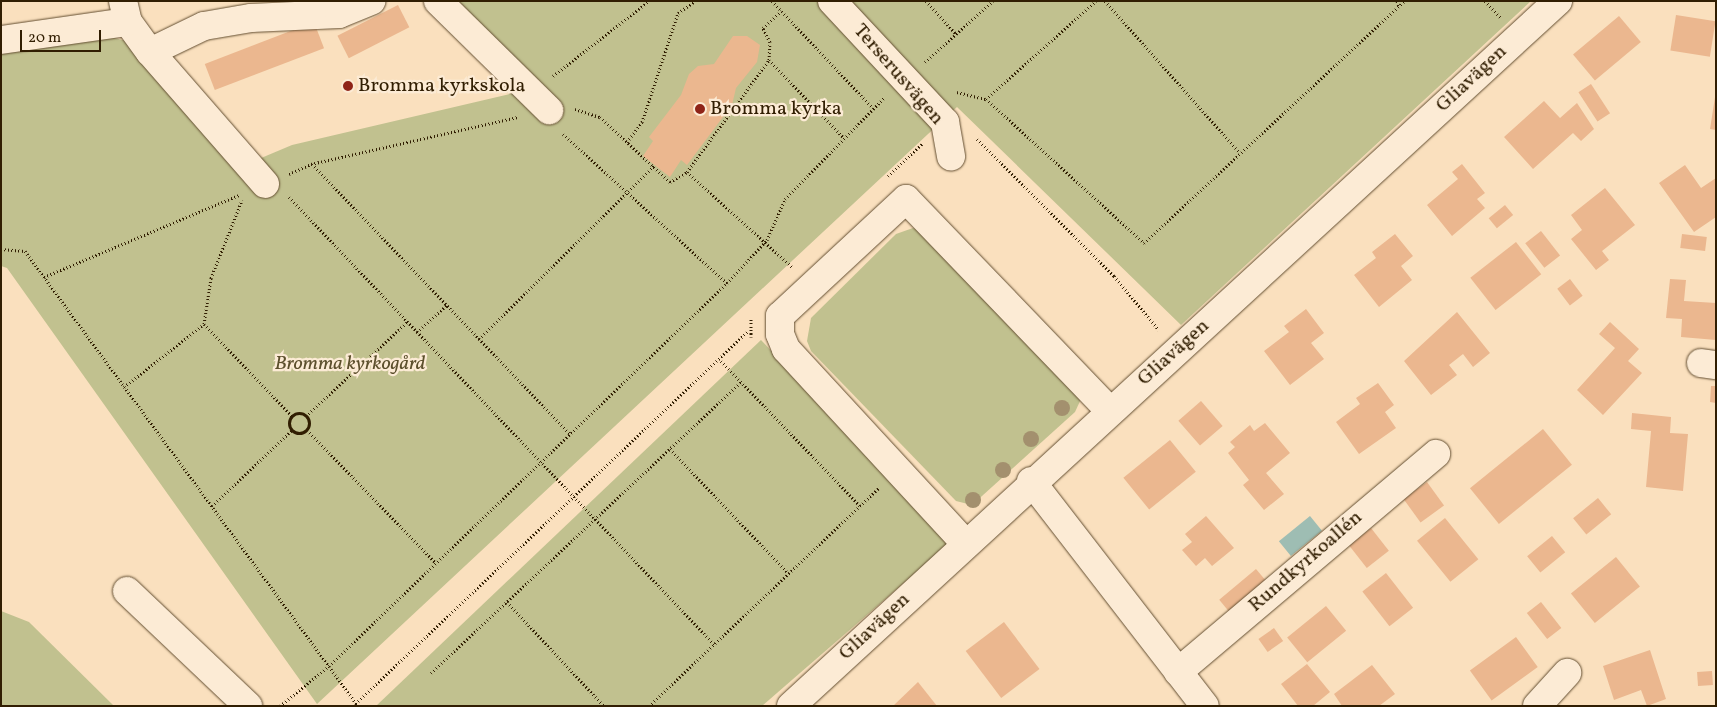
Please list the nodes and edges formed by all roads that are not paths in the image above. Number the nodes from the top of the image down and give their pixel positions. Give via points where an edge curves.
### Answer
1 (371, 1) edge
2 (438, 1) edge
3 (832, 1) edge
4 (1558, 1) edge
5 (125, 12) edge
6 (1, 40) edge
7 (150, 52) junction
8 (541, 101) road end
9 (950, 156) dead end
10 (255, 188) road end
11 (1110, 411) junction
12 (1436, 454) dead end
13 (1031, 481) junction
14 (965, 542) junction
15 (126, 591) dead end
16 (1178, 672) junction
17 (1567, 673) dead end
18 (248, 706) edge
19 (791, 706) edge
20 (1204, 706) edge
21 (1537, 706) edge

1 - 7 street via 339,14 251,18 204,26
2 - 8 street
3 - 9 street, Terserusvägen via 945,122
4 - 11 street, Gliavägen
5 - 6 street
5 - 7 street
7 - 10 street
11 - 13 street, Gliavägen
11 - 14 street via 906,199 780,316 780,334 786,349
12 - 16 street, Rundkyrkoallén
13 - 14 street, Gliavägen
13 - 16 street
14 - 19 street, Gliavägen
15 - 18 street
16 - 20 street
17 - 21 street

